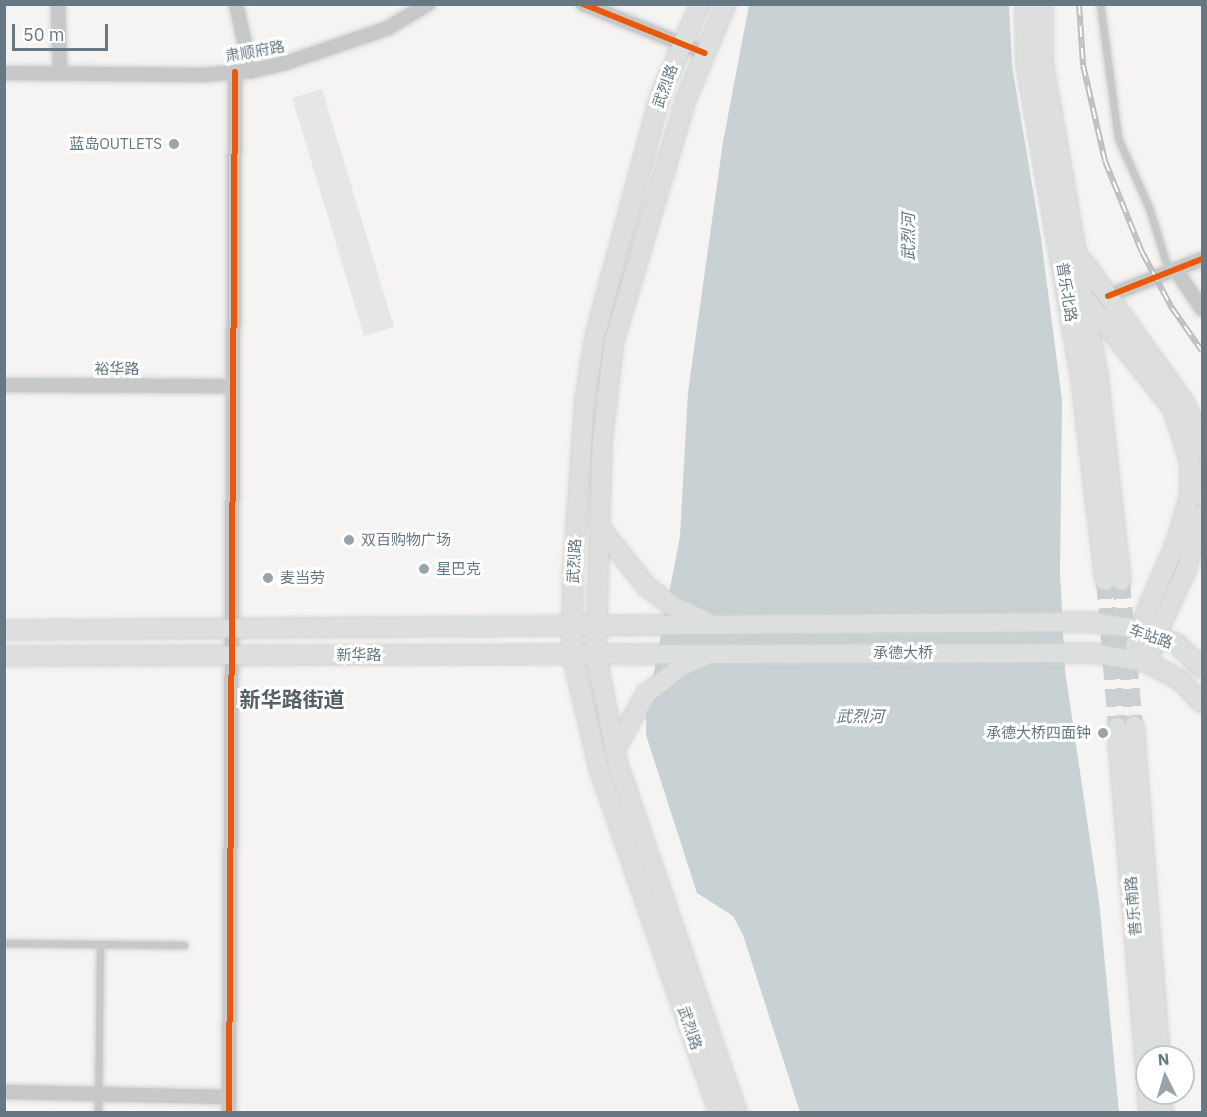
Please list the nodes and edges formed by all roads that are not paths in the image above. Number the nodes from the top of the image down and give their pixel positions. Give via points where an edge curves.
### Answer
1 (58, 4) edge
2 (236, 4) edge
3 (583, 4) edge
4 (700, 4) edge
5 (726, 4) edge
6 (1025, 4) edge
7 (1043, 4) edge
8 (1100, 4) edge
9 (427, 5) edge
10 (682, 43) junction
11 (704, 53) junction
12 (251, 70) junction
13 (235, 72) junction
14 (4, 73) edge
15 (60, 73) junction
16 (1079, 257) junction
17 (1203, 259) edge
18 (1064, 269) junction
19 (1172, 271) junction
20 (1108, 296) junction
21 (1087, 301) junction
22 (1203, 309) edge
23 (4, 385) edge
24 (230, 386) junction
25 (1203, 448) edge
26 (1203, 515) edge
27 (598, 525) junction
28 (1090, 622) joint
29 (712, 624) junction
30 (596, 625) junction
31 (572, 626) junction
32 (230, 628) junction
33 (4, 630) edge
34 (1148, 632) junction
35 (713, 653) junction
36 (1093, 653) joint
37 (572, 654) junction
38 (596, 654) junction
39 (230, 655) junction
40 (4, 656) edge
41 (1140, 661) junction
42 (1203, 668) edge
43 (1203, 703) edge
44 (614, 751) junction
45 (4, 943) edge
46 (100, 944) junction
47 (184, 945) dead end
48 (1145, 1045) edge
49 (1159, 1045) edge
50 (4, 1092) edge
51 (99, 1094) junction
52 (229, 1097) junction
53 (98, 1113) edge
54 (229, 1113) edge
55 (719, 1113) edge
56 (737, 1113) edge

1 - 15 street
2 - 12 street
3 - 10 street
4 - 10 main road, 武烈路
5 - 11 main road, 武烈路
6 - 18 main road, 普乐北路 via 1026,64
7 - 16 main road, 普乐北路 via 1043,62
8 - 19 lane via 1118,138
9 - 12 street, 肃顺府路 via 388,28 296,60
10 - 11 street
10 - 31 main road, 武烈路 via 660,96 595,337 585,400
11 - 27 main road, 武烈路 via 614,340 604,398
12 - 13 street, 肃顺府路
13 - 15 street, 肃顺府路
13 - 24 street
14 - 15 street, 肃顺府路
16 - 20 main road
16 - 21 main road, 普乐北路
17 - 19 street
18 - 21 main road
18 - 21 main road, 普乐北路 via 1113,581
19 - 20 street
19 - 22 street
20 - 25 main road via 1186,405
21 - 34 main road via 1173,409 1190,463 1190,495
23 - 24 street, 裕华路
24 - 32 street
26 - 34 main road via 1186,570
27 - 29 main road via 646,586 673,606
27 - 30 main road, 武烈路
28 - 29 main road, 承德大桥
28 - 34 main road, 车站路
29 - 30 main road, 新华路
30 - 31 main road, 新华路
30 - 38 main road, 武烈路
31 - 32 main road, 新华路
31 - 37 main road, 武烈路
32 - 33 main road, 新华路
32 - 39 street
34 - 41 main road
34 - 42 main road, 车站路 via 1177,644
35 - 36 main road, 承德大桥
35 - 38 main road, 新华路
35 - 44 main road via 682,666 646,694
36 - 41 main road, 车站路
37 - 38 main road, 新华路
37 - 39 main road, 新华路
37 - 55 main road, 武烈路 via 599,768
38 - 44 main road, 武烈路
39 - 40 main road, 新华路
39 - 52 street
41 - 43 main road, 车站路 via 1180,680
44 - 56 main road, 武烈路
45 - 46 lane
46 - 47 lane
46 - 51 lane
48 - 49 main road, 普乐南路 via 1126,727
50 - 51 street
51 - 52 street
51 - 53 lane
52 - 54 street

